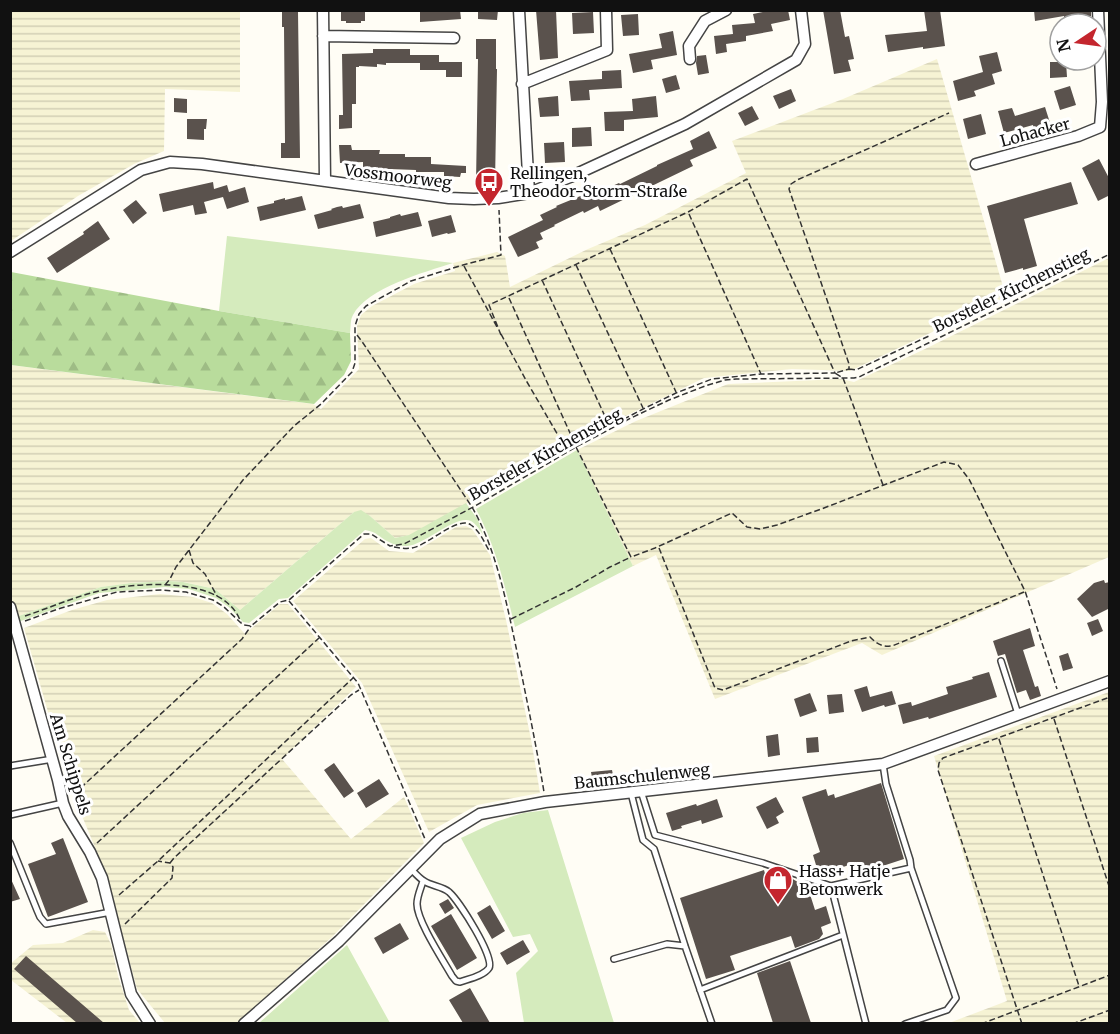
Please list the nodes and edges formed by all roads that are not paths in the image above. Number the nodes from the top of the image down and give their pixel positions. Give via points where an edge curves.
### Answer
1 (323, 10) edge
2 (519, 10) edge
3 (606, 10) edge
4 (726, 10) edge
5 (801, 10) edge
6 (1098, 10) edge
7 (702, 16) edge
8 (323, 36) junction
9 (454, 38) dead end
10 (690, 59) dead end
11 (522, 84) junction
12 (1105, 127) edge
13 (976, 164) dead end
14 (325, 181) junction
15 (529, 193) junction
16 (10, 252) edge
17 (10, 607) edge
18 (14, 624) edge
19 (1001, 661) dead end
20 (1110, 681) edge
21 (1018, 714) junction
22 (53, 759) junction
23 (883, 764) junction
24 (10, 766) edge
25 (636, 792) junction
26 (63, 803) junction
27 (10, 815) edge
28 (10, 843) edge
29 (410, 868) junction
30 (911, 868) junction
31 (423, 881) junction
32 (831, 886) junction
33 (109, 907) junction
34 (843, 935) junction
35 (685, 946) junction
36 (614, 959) dead end
37 (700, 990) junction
38 (150, 1023) edge
39 (244, 1023) edge
40 (712, 1023) edge
41 (866, 1023) edge
42 (905, 1023) edge

1 - 8 street
2 - 11 street
3 - 11 street via 607,50
4 - 7 street
5 - 15 street, Vossmoorweg via 805,44 796,60 685,124
6 - 12 street, Lohacker
7 - 10 street via 689,46
8 - 9 street
8 - 14 street
11 - 15 street
12 - 13 street, Lohacker
14 - 15 street, Vossmoorweg via 449,198 498,198
14 - 16 street, Vossmoorweg via 170,162 141,170
17 - 18 street, Am Schippels
18 - 22 street, Am Schippels
19 - 21 lane
20 - 21 street, Baumschulenweg
21 - 23 street, Baumschulenweg
22 - 24 lane
22 - 26 street, Am Schippels
23 - 25 street, Baumschulenweg
23 - 30 lane
25 - 29 street, Baumschulenweg via 480,814 440,839
25 - 32 lane via 655,835 763,863
25 - 35 lane via 643,840 654,849
26 - 27 lane
26 - 33 street, Am Schippels via 102,878
28 - 33 lane via 46,924
29 - 31 lane
29 - 39 street, Baumschulenweg via 339,941
30 - 32 lane
30 - 42 lane via 956,998 947,1010
31 - 31 lane via 447,890 464,911 490,963 483,974 460,982 452,976 418,911
32 - 34 lane
33 - 38 street, Am Schippels via 131,994
34 - 37 lane
34 - 41 lane
35 - 36 lane via 668,944
35 - 37 lane
37 - 40 lane

